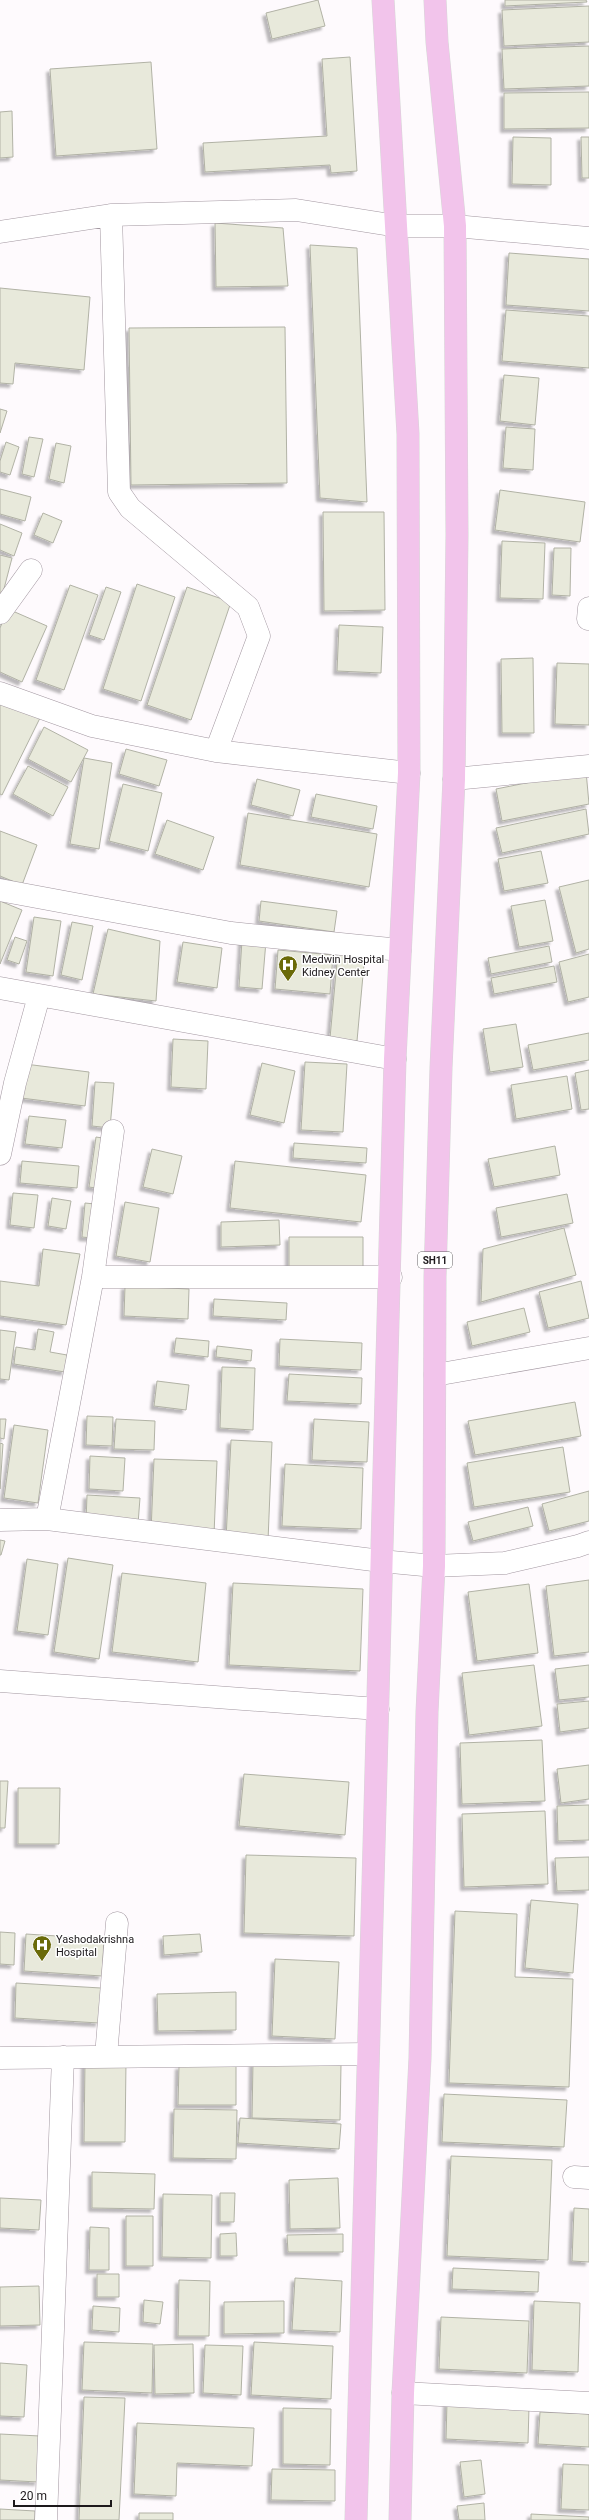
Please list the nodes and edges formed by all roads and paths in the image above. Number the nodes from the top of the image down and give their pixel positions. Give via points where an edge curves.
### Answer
1 (383, 0) edge
2 (435, 0) edge
3 (111, 215) junction
4 (397, 226) junction
5 (455, 226) junction
6 (0, 232) edge
7 (589, 238) edge
8 (31, 570) dead end
9 (0, 613) edge
10 (0, 693) edge
11 (216, 751) junction
12 (589, 766) edge
13 (409, 774) junction
14 (454, 779) junction
15 (0, 890) edge
16 (400, 950) junction
17 (0, 988) edge
18 (40, 996) junction
19 (395, 1059) junction
20 (113, 1131) dead end
21 (0, 1154) edge
22 (93, 1277) junction
23 (390, 1278) junction
24 (589, 1348) edge
25 (435, 1375) junction
26 (47, 1518) junction
27 (0, 1520) edge
28 (589, 1542) edge
29 (381, 1561) junction
30 (434, 1566) junction
31 (0, 1680) edge
32 (378, 1708) junction
33 (117, 1922) dead end
34 (367, 2054) junction
35 (106, 2056) junction
36 (63, 2057) junction
37 (0, 2058) edge
38 (403, 2393) junction
39 (589, 2403) edge
40 (46, 2520) edge
41 (356, 2520) edge
42 (400, 2520) edge

1 - 4 main road
2 - 5 main road, SH11
3 - 4 street via 296,210
3 - 6 street
3 - 11 street via 119,492 130,508 248,607 259,636
4 - 5 street
4 - 13 main road via 408,434
5 - 7 street
5 - 14 main road, SH11 via 457,535
8 - 9 street
10 - 11 street via 92,726
11 - 13 street
12 - 14 street
13 - 16 main road
14 - 25 main road, SH11 via 440,1068
15 - 16 street via 231,933
16 - 19 main road
17 - 18 street
18 - 19 street
18 - 21 street via 15,1083
19 - 23 main road
20 - 22 street
22 - 23 street
22 - 26 street
23 - 29 main road
24 - 25 street
25 - 30 main road, SH11
26 - 27 street
26 - 29 street
28 - 30 street via 505,1563
29 - 30 street
29 - 32 main road
30 - 38 main road, SH11 via 427,1712 420,2058
31 - 32 street
32 - 34 main road
33 - 35 street
34 - 35 street
34 - 41 main road
35 - 36 street
36 - 37 street
36 - 40 street
38 - 39 street
38 - 42 main road, SH11

